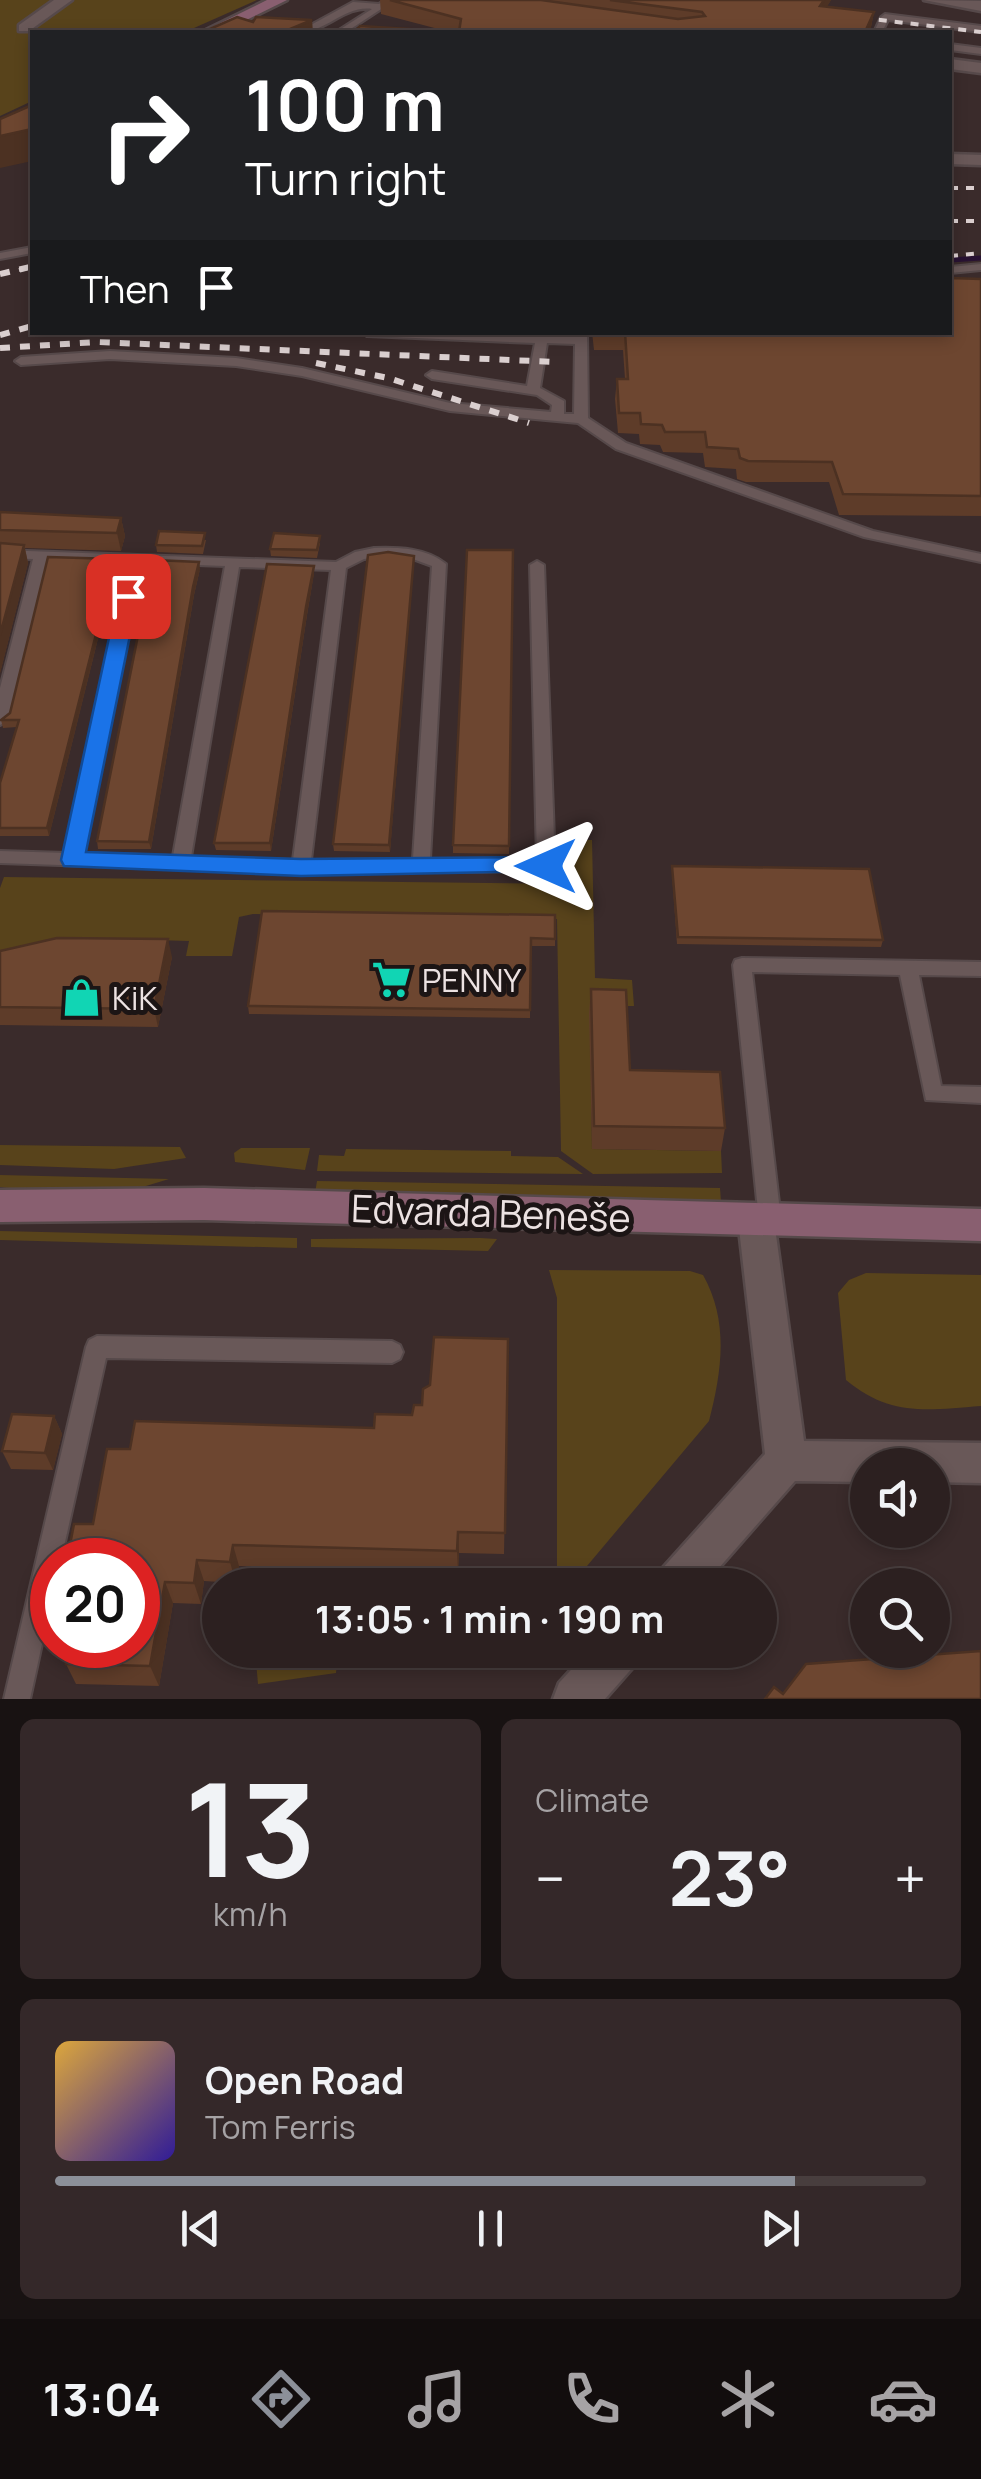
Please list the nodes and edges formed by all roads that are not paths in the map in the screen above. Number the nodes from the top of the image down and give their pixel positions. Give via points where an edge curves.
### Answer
1 (64, 0) edge
2 (279, 0) edge
3 (391, 0) edge
4 (932, 0) edge
5 (981, 6) edge
6 (381, 7) junction
7 (24, 28) dead end
8 (981, 28) edge
9 (214, 30) edge
10 (306, 30) edge
11 (344, 30) edge
12 (879, 30) edge
13 (952, 47) edge
14 (981, 51) edge
15 (952, 64) edge
16 (981, 68) edge
17 (952, 158) edge
18 (981, 160) edge
19 (30, 250) edge
20 (0, 256) edge
21 (981, 267) edge
22 (952, 270) edge
23 (433, 335) edge
24 (581, 337) edge
25 (542, 340) junction
26 (21, 361) dead end
27 (432, 374) dead end
28 (532, 391) junction
29 (557, 416) junction
30 (581, 420) junction
31 (0, 554) edge
32 (41, 555) junction
33 (136, 558) junction
34 (981, 558) edge
35 (233, 562) junction
36 (537, 565) dead end
37 (338, 566) junction
38 (0, 720) edge
39 (0, 858) edge
40 (72, 860) junction
41 (180, 863) junction
42 (420, 865) junction
43 (301, 867) junction
44 (908, 968) junction
45 (981, 969) edge
46 (981, 1095) edge
47 (0, 1206) edge
48 (763, 1220) junction
49 (981, 1225) edge
50 (392, 1352) dead end
51 (786, 1461) junction
52 (981, 1463) edge
53 (691, 1568) edge
54 (602, 1668) edge
55 (18, 1699) edge
56 (575, 1699) edge

1 - 7 street
2 - 9 street
3 - 6 lane
4 - 5 street
6 - 10 lane via 356,4
6 - 11 lane
8 - 12 lane via 885,18
13 - 14 lane
15 - 16 street
17 - 18 street
19 - 20 lane
21 - 22 lane
23 - 25 lane
24 - 25 lane
24 - 30 lane
25 - 28 lane
26 - 29 lane via 110,355 249,364 450,407
27 - 28 lane
28 - 29 lane via 552,396
29 - 30 lane
30 - 34 lane via 620,446 869,534
31 - 32 lane
32 - 33 lane
32 - 38 lane
33 - 35 lane
33 - 40 lane
35 - 37 lane
35 - 41 lane
36 - 42 lane via 546,866
37 - 42 lane via 353,554 421,553 438,564
37 - 43 lane
39 - 40 lane
40 - 41 lane
41 - 43 lane
42 - 43 lane
44 - 45 lane
44 - 46 lane via 933,1094
44 - 48 lane via 742,966
47 - 48 street, Edvarda Beneše via 204,1204
48 - 49 street, Edvarda Beneše
48 - 51 street
50 - 55 lane via 97,1346
51 - 52 street
51 - 53 street
54 - 56 street

